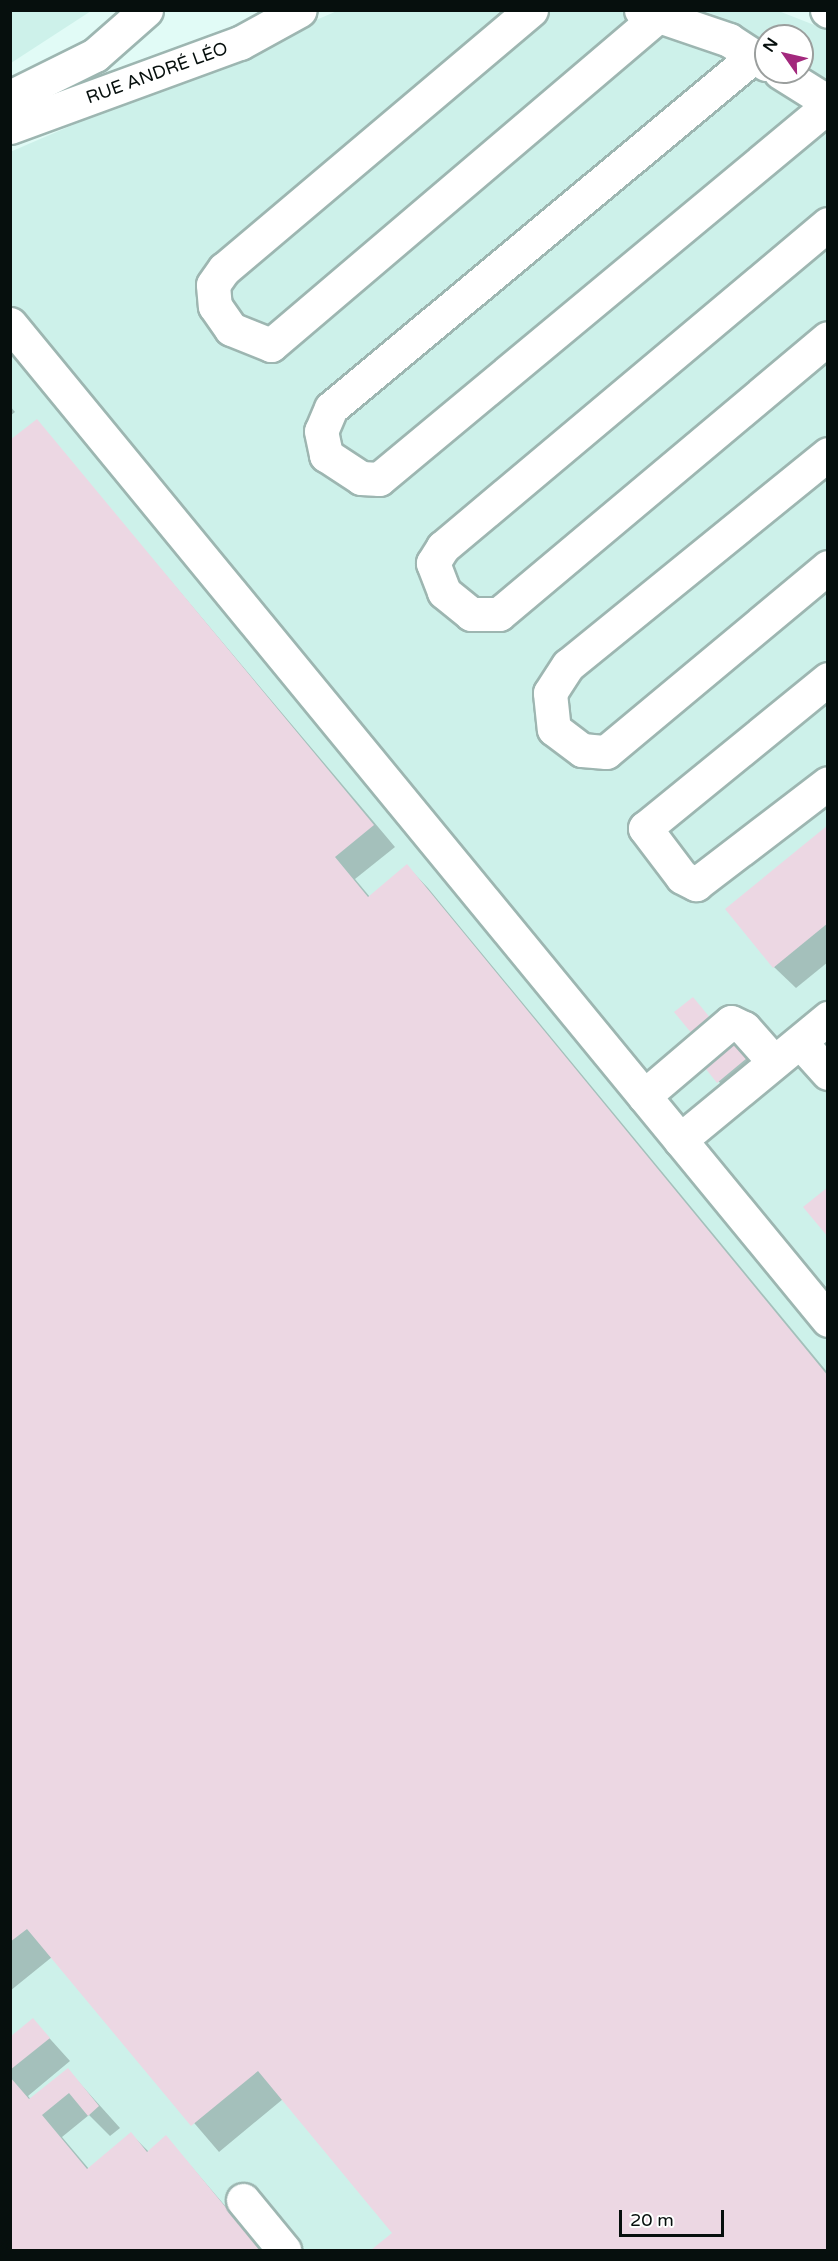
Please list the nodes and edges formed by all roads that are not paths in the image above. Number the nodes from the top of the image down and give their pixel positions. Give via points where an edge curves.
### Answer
1 (146, 10) edge
2 (300, 10) edge
3 (531, 10) edge
4 (650, 13) edge
5 (754, 56) edge
6 (754, 74) edge
7 (798, 84) edge
8 (10, 97) edge
9 (828, 104) edge
10 (10, 127) edge
11 (828, 225) edge
12 (10, 324) edge
13 (828, 338) edge
14 (828, 454) edge
15 (828, 567) edge
16 (828, 679) edge
17 (828, 783) edge
18 (828, 1018) edge
19 (800, 1042) junction
20 (774, 1062) junction
21 (828, 1073) edge
22 (644, 1096) junction
23 (680, 1140) junction
24 (828, 1320) edge
25 (243, 2200) dead end
26 (284, 2250) edge

1 - 8 street via 95,55
2 - 10 street, RUE ANDRÉ LÉO via 240,43
3 - 4 street via 224,269 213,285 215,306 231,329 271,345
4 - 5 street via 729,40
6 - 9 street via 331,408 321,431 326,455 361,478 379,479
7 - 9 street
11 - 13 street via 443,547 433,563 444,592 471,615 499,614
12 - 22 street
14 - 15 street via 568,666 550,693 555,729 582,750 606,752
16 - 17 street via 645,828 682,878 696,884
18 - 19 street
19 - 20 street
19 - 21 street
20 - 22 street via 744,1028 731,1022
20 - 23 street
22 - 23 street
23 - 24 street
25 - 26 street

